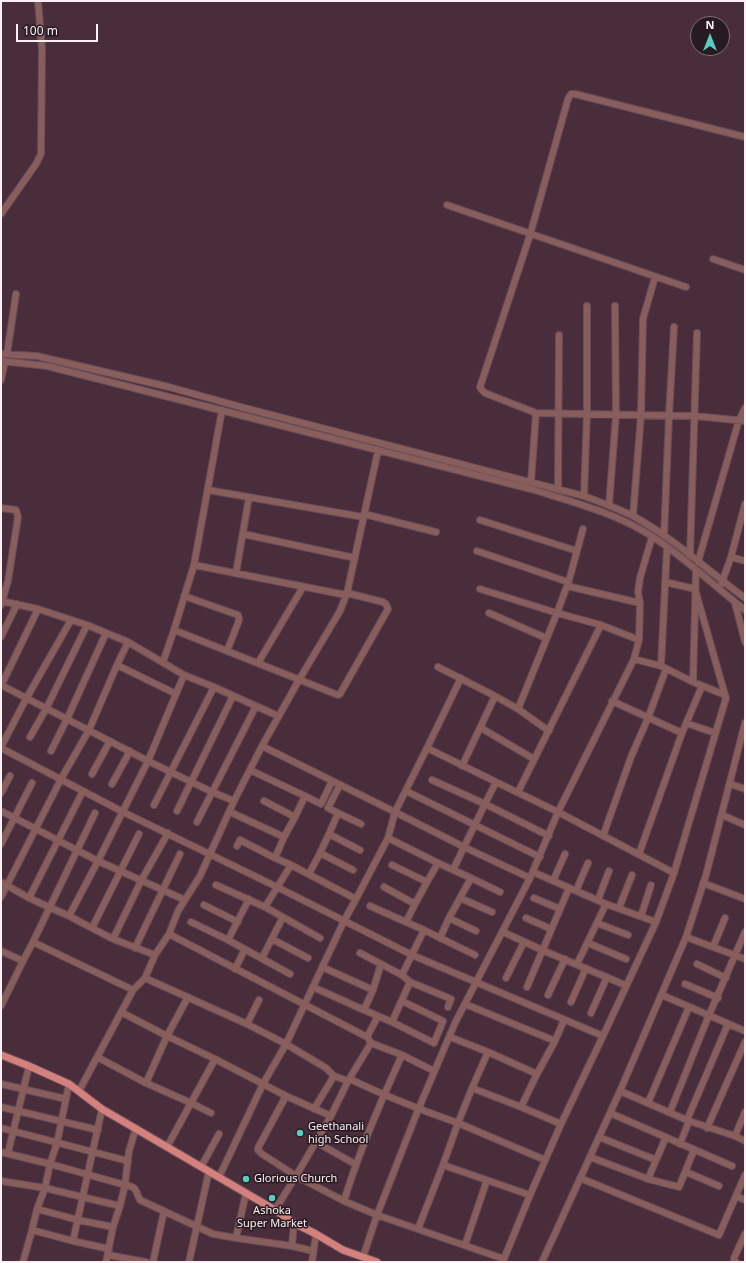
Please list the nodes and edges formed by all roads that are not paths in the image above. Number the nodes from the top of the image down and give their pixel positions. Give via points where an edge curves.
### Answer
1 (38, 1) edge
2 (745, 137) edge
3 (447, 205) dead end
4 (1, 214) edge
5 (530, 235) junction
6 (712, 259) dead end
7 (745, 270) edge
8 (655, 277) junction
9 (686, 287) dead end
10 (16, 294) dead end
11 (587, 306) dead end
12 (615, 306) dead end
13 (674, 327) dead end
14 (696, 333) dead end
15 (559, 335) dead end
16 (4, 354) edge
17 (3, 361) edge
18 (1, 380) edge
19 (745, 408) edge
20 (222, 410) junction
21 (536, 413) junction
22 (559, 413) junction
23 (587, 413) junction
24 (616, 415) junction
25 (641, 415) junction
26 (669, 416) junction
27 (695, 416) junction
28 (742, 420) edge
29 (378, 451) junction
30 (531, 482) junction
31 (558, 489) junction
32 (208, 490) junction
33 (584, 496) junction
34 (249, 497) junction
35 (745, 504) edge
36 (609, 506) junction
37 (1, 508) edge
38 (363, 515) junction
39 (633, 516) junction
40 (480, 520) dead end
41 (583, 529) dead end
42 (436, 532) dead end
43 (243, 534) junction
44 (652, 536) junction
45 (664, 536) junction
46 (667, 547) junction
47 (477, 551) dead end
48 (577, 551) junction
49 (690, 556) junction
50 (731, 557) junction
51 (355, 558) junction
52 (745, 561) edge
53 (698, 562) junction
54 (194, 565) junction
55 (696, 571) junction
56 (236, 574) junction
57 (665, 582) junction
58 (723, 582) junction
59 (568, 584) junction
60 (303, 587) junction
61 (480, 589) dead end
62 (718, 589) junction
63 (695, 590) junction
64 (346, 594) junction
65 (184, 596) junction
66 (745, 598) edge
67 (2, 602) edge
68 (735, 602) junction
69 (640, 603) junction
70 (17, 604) junction
71 (38, 609) junction
72 (745, 610) edge
73 (489, 613) dead end
74 (557, 613) junction
75 (71, 620) junction
76 (87, 625) junction
77 (601, 625) junction
78 (745, 625) edge
79 (174, 630) junction
80 (742, 631) junction
81 (106, 633) junction
82 (1, 637) edge
83 (546, 638) junction
84 (639, 640) junction
85 (128, 642) junction
86 (745, 642) edge
87 (227, 650) junction
88 (634, 659) junction
89 (163, 662) junction
90 (258, 663) junction
91 (117, 665) junction
92 (438, 667) dead end
93 (663, 667) junction
94 (184, 675) junction
95 (461, 678) junction
96 (299, 680) junction
97 (693, 682) junction
98 (1, 686) edge
99 (702, 686) junction
100 (214, 687) junction
101 (176, 694) junction
102 (725, 695) junction
103 (233, 696) junction
104 (495, 696) junction
105 (26, 699) junction
106 (612, 701) junction
107 (256, 706) junction
108 (46, 709) junction
109 (518, 709) junction
110 (278, 716) junction
111 (648, 718) junction
112 (67, 719) junction
113 (686, 723) junction
114 (745, 723) edge
115 (481, 728) junction
116 (89, 730) junction
117 (549, 731) junction
118 (682, 733) junction
119 (715, 733) junction
120 (30, 737) dead end
121 (110, 741) junction
122 (262, 746) junction
123 (1, 747) edge
124 (427, 748) junction
125 (51, 751) dead end
126 (130, 752) junction
127 (534, 759) junction
128 (148, 761) junction
129 (462, 766) junction
130 (250, 770) junction
131 (171, 771) junction
132 (92, 774) dead end
133 (10, 776) dead end
134 (61, 779) junction
135 (432, 780) dead end
136 (332, 781) junction
137 (192, 782) junction
138 (496, 782) junction
139 (32, 783) dead end
140 (112, 784) dead end
141 (730, 784) junction
142 (340, 785) junction
143 (745, 790) edge
144 (83, 791) junction
145 (406, 791) junction
146 (212, 792) junction
147 (518, 792) junction
148 (1, 793) edge
149 (304, 796) junction
150 (234, 801) junction
151 (264, 801) dead end
152 (486, 804) junction
153 (154, 805) dead end
154 (177, 810) dead end
155 (1, 811) edge
156 (123, 812) junction
157 (230, 812) junction
158 (395, 812) junction
159 (558, 812) junction
160 (95, 813) dead end
161 (338, 813) junction
162 (722, 815) junction
163 (295, 817) junction
164 (14, 818) junction
165 (197, 822) dead end
166 (361, 824) dead end
167 (475, 825) junction
168 (745, 825) edge
169 (36, 829) junction
170 (168, 833) junction
171 (139, 834) dead end
172 (329, 834) junction
173 (549, 836) junction
174 (603, 836) junction
175 (284, 837) junction
176 (388, 838) junction
177 (57, 840) junction
178 (1, 844) edge
179 (236, 846) dead end
180 (464, 847) junction
181 (77, 850) junction
182 (360, 850) dead end
183 (320, 853) junction
184 (180, 854) dead end
185 (565, 854) dead end
186 (639, 854) junction
187 (210, 855) junction
188 (540, 857) junction
189 (274, 858) junction
190 (98, 861) junction
191 (588, 863) dead end
192 (438, 864) junction
193 (291, 865) junction
194 (392, 865) dead end
195 (353, 870) dead end
196 (453, 870) junction
197 (609, 870) dead end
198 (120, 871) junction
199 (533, 872) junction
200 (674, 873) junction
201 (309, 874) junction
202 (632, 874) dead end
203 (471, 878) junction
204 (530, 878) junction
205 (141, 881) junction
206 (554, 881) junction
207 (427, 882) junction
208 (4, 883) edge
209 (703, 883) junction
210 (216, 885) dead end
211 (651, 885) dead end
212 (277, 887) junction
213 (384, 887) dead end
214 (569, 888) junction
215 (163, 890) junction
216 (576, 891) junction
217 (500, 892) dead end
218 (1, 897) edge
219 (29, 898) junction
220 (460, 898) junction
221 (534, 898) dead end
222 (249, 899) junction
223 (356, 899) junction
224 (745, 899) edge
225 (185, 900) junction
226 (598, 900) junction
227 (415, 904) junction
228 (606, 904) junction
229 (204, 905) dead end
230 (50, 906) junction
231 (370, 906) dead end
232 (265, 907) junction
233 (619, 908) junction
234 (560, 909) junction
235 (492, 912) dead end
236 (69, 916) junction
237 (641, 916) junction
238 (283, 917) junction
239 (450, 918) junction
240 (526, 918) dead end
241 (725, 918) dead end
242 (344, 921) junction
243 (191, 922) dead end
244 (238, 922) junction
245 (406, 922) junction
246 (656, 922) junction
247 (598, 923) junction
248 (92, 928) junction
249 (551, 929) junction
250 (424, 930) junction
251 (476, 931) dead end
252 (503, 932) junction
253 (745, 932) edge
254 (169, 934) junction
255 (628, 935) dead end
256 (686, 937) junction
257 (320, 938) dead end
258 (440, 938) junction
259 (112, 939) junction
260 (272, 939) junction
261 (228, 940) junction
262 (33, 942) junction
263 (524, 942) junction
264 (588, 943) junction
265 (714, 946) junction
266 (135, 948) junction
267 (245, 949) junction
268 (542, 950) junction
269 (1, 952) edge
270 (360, 953) dead end
271 (155, 955) junction
272 (412, 955) junction
273 (475, 955) dead end
274 (736, 956) junction
275 (262, 958) junction
276 (308, 958) dead end
277 (626, 959) dead end
278 (745, 959) edge
279 (565, 960) junction
280 (23, 961) junction
281 (381, 964) junction
282 (577, 964) junction
283 (697, 964) dead end
284 (322, 967) junction
285 (586, 968) junction
286 (235, 969) junction
287 (290, 974) dead end
288 (402, 975) junction
289 (607, 977) junction
290 (145, 978) junction
291 (506, 978) dead end
292 (726, 978) junction
293 (410, 982) junction
294 (476, 983) junction
295 (685, 984) dead end
296 (625, 985) junction
297 (313, 986) junction
298 (527, 987) dead end
299 (133, 990) junction
300 (373, 990) junction
301 (548, 995) dead end
302 (662, 995) junction
303 (188, 997) junction
304 (3, 998) edge
305 (718, 998) junction
306 (259, 1000) dead end
307 (402, 1001) junction
308 (571, 1002) dead end
309 (465, 1004) junction
310 (303, 1005) junction
311 (1, 1006) edge
312 (448, 1007) dead end
313 (688, 1007) junction
314 (364, 1010) junction
315 (121, 1012) junction
316 (591, 1013) dead end
317 (709, 1015) junction
318 (378, 1016) junction
319 (564, 1020) junction
320 (392, 1022) junction
321 (247, 1024) junction
322 (728, 1024) junction
323 (745, 1031) edge
324 (167, 1036) junction
325 (603, 1036) junction
326 (367, 1037) junction
327 (450, 1037) junction
328 (555, 1041) junction
329 (745, 1042) edge
330 (372, 1043) junction
331 (286, 1044) junction
332 (488, 1052) junction
333 (1, 1055) edge
334 (402, 1055) junction
335 (97, 1057) junction
336 (215, 1059) junction
337 (29, 1066) junction
338 (434, 1071) junction
339 (537, 1074) junction
340 (334, 1076) junction
341 (349, 1080) junction
342 (146, 1083) junction
343 (1, 1084) edge
344 (69, 1084) junction
345 (263, 1084) junction
346 (22, 1088) junction
347 (472, 1088) junction
348 (79, 1091) junction
349 (620, 1091) junction
350 (383, 1095) junction
351 (286, 1096) junction
352 (66, 1099) junction
353 (191, 1103) junction
354 (648, 1103) junction
355 (1, 1107) edge
356 (521, 1107) junction
357 (102, 1108) junction
358 (314, 1109) junction
359 (17, 1110) junction
360 (418, 1110) junction
361 (670, 1112) junction
362 (745, 1112) edge
363 (211, 1113) dead end
364 (610, 1113) junction
365 (331, 1116) junction
366 (61, 1121) junction
367 (688, 1121) junction
368 (458, 1123) junction
369 (561, 1124) junction
370 (1, 1128) edge
371 (136, 1128) junction
372 (707, 1128) junction
373 (98, 1130) junction
374 (13, 1131) junction
375 (219, 1134) dead end
376 (735, 1136) junction
377 (600, 1137) junction
378 (666, 1137) junction
379 (745, 1141) edge
380 (316, 1142) junction
381 (57, 1143) junction
382 (680, 1144) junction
383 (167, 1147) junction
384 (694, 1150) junction
385 (1, 1152) edge
386 (92, 1152) junction
387 (8, 1153) junction
388 (590, 1157) junction
389 (545, 1160) junction
390 (656, 1160) junction
391 (128, 1161) junction
392 (50, 1164) junction
393 (355, 1164) junction
394 (443, 1165) junction
395 (732, 1166) dead end
396 (201, 1167) junction
397 (209, 1171) junction
398 (686, 1172) junction
399 (745, 1175) edge
400 (89, 1176) junction
401 (296, 1176) junction
402 (220, 1177) junction
403 (580, 1178) junction
404 (648, 1179) junction
405 (487, 1180) junction
406 (2, 1183) edge
407 (125, 1185) junction
408 (719, 1186) dead end
409 (45, 1188) junction
410 (246, 1193) junction
411 (530, 1195) junction
412 (736, 1196) junction
413 (84, 1198) junction
414 (745, 1200) edge
415 (344, 1201) junction
416 (120, 1206) junction
417 (37, 1209) junction
418 (275, 1210) junction
419 (164, 1211) junction
420 (377, 1215) junction
421 (78, 1220) junction
422 (294, 1223) junction
423 (113, 1227) junction
424 (196, 1227) junction
425 (418, 1229) junction
426 (32, 1230) junction
427 (316, 1234) junction
428 (745, 1234) edge
429 (236, 1238) junction
430 (74, 1241) junction
431 (464, 1245) junction
432 (292, 1246) junction
433 (313, 1251) junction
434 (108, 1255) edge
435 (363, 1257) junction
436 (504, 1260) edge
437 (23, 1262) edge
438 (146, 1262) edge
439 (153, 1262) edge
440 (189, 1262) edge
441 (312, 1262) edge
442 (377, 1262) edge
443 (542, 1262) edge
444 (736, 1262) edge

1 - 4 street via 42,49 41,154
2 - 5 street via 571,94
3 - 5 street
5 - 8 street
5 - 21 street via 480,387 484,393
6 - 7 street
8 - 9 street
8 - 25 street via 643,319
10 - 16 street
11 - 23 street
12 - 24 street
13 - 26 street
14 - 27 street
15 - 22 street
16 - 30 street via 37,356 169,387
17 - 18 street
17 - 20 street via 46,366
19 - 28 street
20 - 29 street
20 - 32 street
21 - 22 street
21 - 30 street
22 - 23 street
22 - 31 street
23 - 24 street
23 - 33 street
24 - 25 street
24 - 36 street
25 - 26 street
25 - 39 street
26 - 27 street
26 - 45 street
27 - 28 street
27 - 49 street
28 - 53 street
29 - 38 street
29 - 44 street via 531,489 595,509
30 - 31 street
31 - 33 street
32 - 34 street
32 - 54 street
33 - 36 street
34 - 38 street
34 - 43 street
35 - 50 street
36 - 39 street
37 - 67 street via 16,510 18,517 8,581
38 - 42 street
38 - 51 street
39 - 45 street
40 - 48 street
41 - 48 street
43 - 51 street
43 - 56 street
44 - 46 street
44 - 69 street via 640,578
45 - 49 street
46 - 55 street
46 - 57 street
47 - 59 street
48 - 59 street
49 - 53 street
50 - 52 street
50 - 58 street
51 - 64 street
53 - 58 street
54 - 56 street
54 - 65 street
55 - 62 street
55 - 63 street
56 - 60 street
57 - 63 street
57 - 93 street
58 - 62 street
58 - 66 street
59 - 69 street
59 - 74 street
60 - 64 street
60 - 90 street
61 - 74 street
62 - 68 street
63 - 97 street
63 - 102 street
64 - 96 street via 340,611
64 - 96 street via 382,602 386,604 388,611 339,695
65 - 79 street
65 - 87 street via 238,615 238,623
67 - 70 street
68 - 72 street
68 - 80 street
69 - 84 street
70 - 71 street
70 - 82 street
71 - 75 street
71 - 98 street
73 - 83 street
74 - 77 street
74 - 83 street
75 - 76 street
75 - 105 street
76 - 81 street
76 - 108 street
77 - 84 street
77 - 117 street
78 - 80 street
79 - 87 street
79 - 89 street
80 - 86 street
81 - 85 street
81 - 112 street
83 - 109 street
84 - 88 street
85 - 89 street
85 - 91 street
87 - 90 street
88 - 93 street
88 - 106 street
89 - 94 street
90 - 96 street
91 - 101 street
91 - 116 street
92 - 95 street
93 - 97 street
93 - 111 street
94 - 100 street
94 - 101 street
95 - 104 street
95 - 124 street
96 - 110 street
97 - 99 street
98 - 105 street
99 - 102 street
99 - 113 street
100 - 103 street
100 - 131 street
101 - 128 street
102 - 119 street
103 - 107 street
103 - 137 street
104 - 109 street
104 - 115 street
105 - 108 street
105 - 123 street
106 - 111 street
106 - 159 street
107 - 110 street
107 - 146 street
108 - 112 street
108 - 120 street
109 - 117 street
110 - 122 street
111 - 118 street
111 - 174 street
112 - 116 street
112 - 125 street
113 - 118 street
113 - 119 street
114 - 141 street
115 - 127 street
115 - 129 street
116 - 121 street
116 - 134 street
117 - 127 street
118 - 186 street
119 - 200 street
121 - 126 street
121 - 132 street
122 - 130 street
122 - 136 street
123 - 134 street
124 - 129 street
124 - 145 street
126 - 128 street
126 - 140 street
127 - 147 street
128 - 131 street
128 - 156 street
129 - 138 street
130 - 149 street
130 - 150 street
131 - 137 street
131 - 153 street
133 - 148 street
134 - 144 street
134 - 169 street
135 - 152 street
136 - 142 street
136 - 149 street via 321,804
137 - 146 street
137 - 154 street
138 - 147 street
138 - 152 street
139 - 164 street
141 - 143 street
141 - 162 street
142 - 158 street
142 - 161 street via 328,808
144 - 156 street
144 - 177 street
145 - 158 street
145 - 167 street
146 - 150 street
146 - 165 street
147 - 159 street
149 - 163 street
150 - 157 street
151 - 163 street
152 - 167 street
152 - 173 street
155 - 164 street
156 - 170 street
156 - 190 street
157 - 175 street
157 - 187 street
158 - 176 street
158 - 180 street
159 - 173 street
159 - 174 street
160 - 181 street
161 - 166 street
161 - 172 street
162 - 168 street
162 - 209 street
163 - 175 street
164 - 169 street
164 - 178 street
167 - 180 street
167 - 188 street
169 - 177 street
169 - 208 street
170 - 187 street
170 - 205 street
171 - 198 street
172 - 182 street
172 - 183 street
173 - 188 street
174 - 186 street
175 - 189 street
176 - 192 street
176 - 223 street
177 - 181 street
177 - 219 street
179 - 189 street via 240,840
180 - 196 street
180 - 204 street
181 - 190 street
181 - 230 street
183 - 195 street
183 - 201 street
184 - 215 street
185 - 206 street
186 - 200 street
187 - 212 street
187 - 225 street
188 - 199 street
189 - 193 street
190 - 198 street
190 - 236 street
191 - 216 street
192 - 196 street
192 - 207 street
193 - 201 street
193 - 212 street
194 - 207 street
196 - 203 street
197 - 226 street
198 - 205 street
198 - 248 street
199 - 204 street
199 - 206 street
200 - 246 street
201 - 223 street
202 - 233 street
203 - 217 street
203 - 220 street
204 - 252 street
205 - 215 street
205 - 259 street
206 - 214 street
207 - 227 street
208 - 218 street
208 - 219 street
209 - 224 street
209 - 256 street
210 - 222 street
211 - 237 street
212 - 232 street
212 - 242 street
213 - 227 street
214 - 216 street
214 - 234 street
215 - 225 street
215 - 266 street
216 - 226 street
219 - 230 street
220 - 235 street
220 - 239 street
221 - 234 street
222 - 232 street
222 - 244 street
223 - 242 street
225 - 254 street
226 - 228 street
227 - 245 street
228 - 233 street
228 - 247 street
229 - 244 street
230 - 236 street
230 - 262 street
231 - 245 street
232 - 238 street
233 - 237 street
234 - 249 street
236 - 248 street
237 - 246 street
238 - 257 street
238 - 260 street
239 - 251 street
239 - 258 street
240 - 249 street
241 - 265 street
242 - 272 street
242 - 284 street
243 - 261 street
244 - 261 street
245 - 250 street
246 - 296 street
247 - 255 street
247 - 264 street
248 - 259 street
249 - 268 street
250 - 258 street
250 - 272 street
252 - 263 street
252 - 294 street
253 - 274 street
254 - 271 street
254 - 286 street
256 - 265 street
256 - 302 street
258 - 273 street
259 - 266 street
260 - 275 street
260 - 276 street
261 - 267 street
262 - 280 street
262 - 299 street
263 - 268 street
263 - 291 street
264 - 277 street
264 - 282 street
265 - 274 street
266 - 271 street
267 - 275 street
267 - 286 street
268 - 279 street
268 - 298 street
269 - 280 street
270 - 281 street
271 - 290 street
272 - 288 street
272 - 294 street
274 - 278 street
274 - 292 street
275 - 287 street
279 - 282 street
279 - 301 street
280 - 304 street
281 - 288 street
281 - 300 street
282 - 285 street
283 - 292 street
284 - 297 street
284 - 300 street
285 - 289 street
285 - 308 street
286 - 310 street
288 - 293 street
289 - 296 street
289 - 316 street
290 - 299 street
290 - 303 street
292 - 305 street
293 - 307 street
293 - 312 street via 452,999
294 - 309 street
294 - 319 street
295 - 305 street
296 - 325 street
297 - 310 street
297 - 314 street
299 - 315 street
300 - 314 street
302 - 313 street
302 - 349 street
303 - 321 street
303 - 324 street
304 - 311 street
305 - 317 street
306 - 321 street
307 - 320 street
307 - 320 street via 444,1022 434,1043
309 - 327 street
309 - 328 street
310 - 326 street
310 - 331 street
313 - 317 street
313 - 354 street
314 - 318 street
315 - 324 street
315 - 335 street
317 - 322 street
317 - 361 street
318 - 320 street
318 - 326 street
319 - 325 street
319 - 328 street
321 - 331 street
322 - 323 street
322 - 367 street
324 - 336 street
324 - 342 street
325 - 369 street
326 - 330 street
327 - 332 street
327 - 338 street
328 - 339 street
329 - 372 street
330 - 334 street
330 - 341 street
331 - 340 street via 326,1068
331 - 345 street
332 - 339 street
332 - 347 street
333 - 337 main road
334 - 338 street
334 - 350 street
335 - 342 street
335 - 348 street
336 - 345 street
336 - 353 street
337 - 344 main road
337 - 346 street
338 - 360 street
339 - 356 street
340 - 341 street
340 - 358 street
341 - 350 street
341 - 365 street
342 - 353 street
343 - 346 street
344 - 348 main road
344 - 352 street
345 - 351 street
345 - 402 street
346 - 352 street
346 - 359 street
347 - 356 street
347 - 368 street
348 - 357 main road
349 - 354 street
349 - 364 street
350 - 360 street
350 - 393 street
351 - 358 street
351 - 401 street via 258,1149
352 - 366 street
353 - 363 street
353 - 383 street
354 - 361 street
355 - 359 street
356 - 369 street
357 - 371 main road
357 - 373 street
358 - 365 street
359 - 366 street
359 - 374 street
360 - 368 street
360 - 420 street
361 - 367 street
362 - 376 street
364 - 377 street
364 - 378 street
365 - 380 street
366 - 373 street
366 - 381 street
367 - 372 street
367 - 382 street
368 - 389 street
368 - 394 street
369 - 389 street
370 - 374 street
371 - 383 main road
371 - 391 street
372 - 376 street
373 - 386 street
374 - 381 street
374 - 387 street
375 - 396 street
376 - 379 street
377 - 388 street
377 - 390 street
378 - 382 street
378 - 390 street
380 - 393 street
380 - 401 street
381 - 386 street
381 - 392 street
382 - 384 street
383 - 396 main road
384 - 395 street
384 - 398 street
385 - 387 street
386 - 391 street
386 - 400 street
387 - 392 street
388 - 403 street
388 - 404 street
389 - 411 street
390 - 404 street
391 - 407 street
392 - 400 street
392 - 409 street
393 - 415 street
394 - 405 street
394 - 425 street
396 - 397 main road
397 - 402 main road
397 - 424 street
398 - 404 street via 679,1187
398 - 408 street
399 - 412 street
400 - 407 street
400 - 413 street
401 - 415 street
401 - 418 street
402 - 410 main road
403 - 412 street via 719,1235
403 - 443 street
405 - 411 street
405 - 431 street
406 - 409 street
407 - 416 street
407 - 419 street via 135,1188 140,1200
409 - 413 street
409 - 417 street
410 - 418 main road
410 - 429 street
411 - 436 street
412 - 414 street
413 - 416 street
413 - 421 street
415 - 420 street
416 - 423 street
417 - 421 street
417 - 426 street
418 - 422 main road
419 - 424 street
419 - 439 street
420 - 425 street
420 - 435 street
421 - 423 street
421 - 430 street
422 - 427 main road
422 - 432 street
423 - 434 street
424 - 429 street via 213,1234
424 - 440 street
425 - 431 street
426 - 430 street
426 - 437 street
427 - 433 street
427 - 435 main road via 343,1250
428 - 444 street via 734,1258
429 - 432 street
430 - 434 street
431 - 436 street
432 - 433 street
433 - 441 street
434 - 438 street
435 - 442 main road

